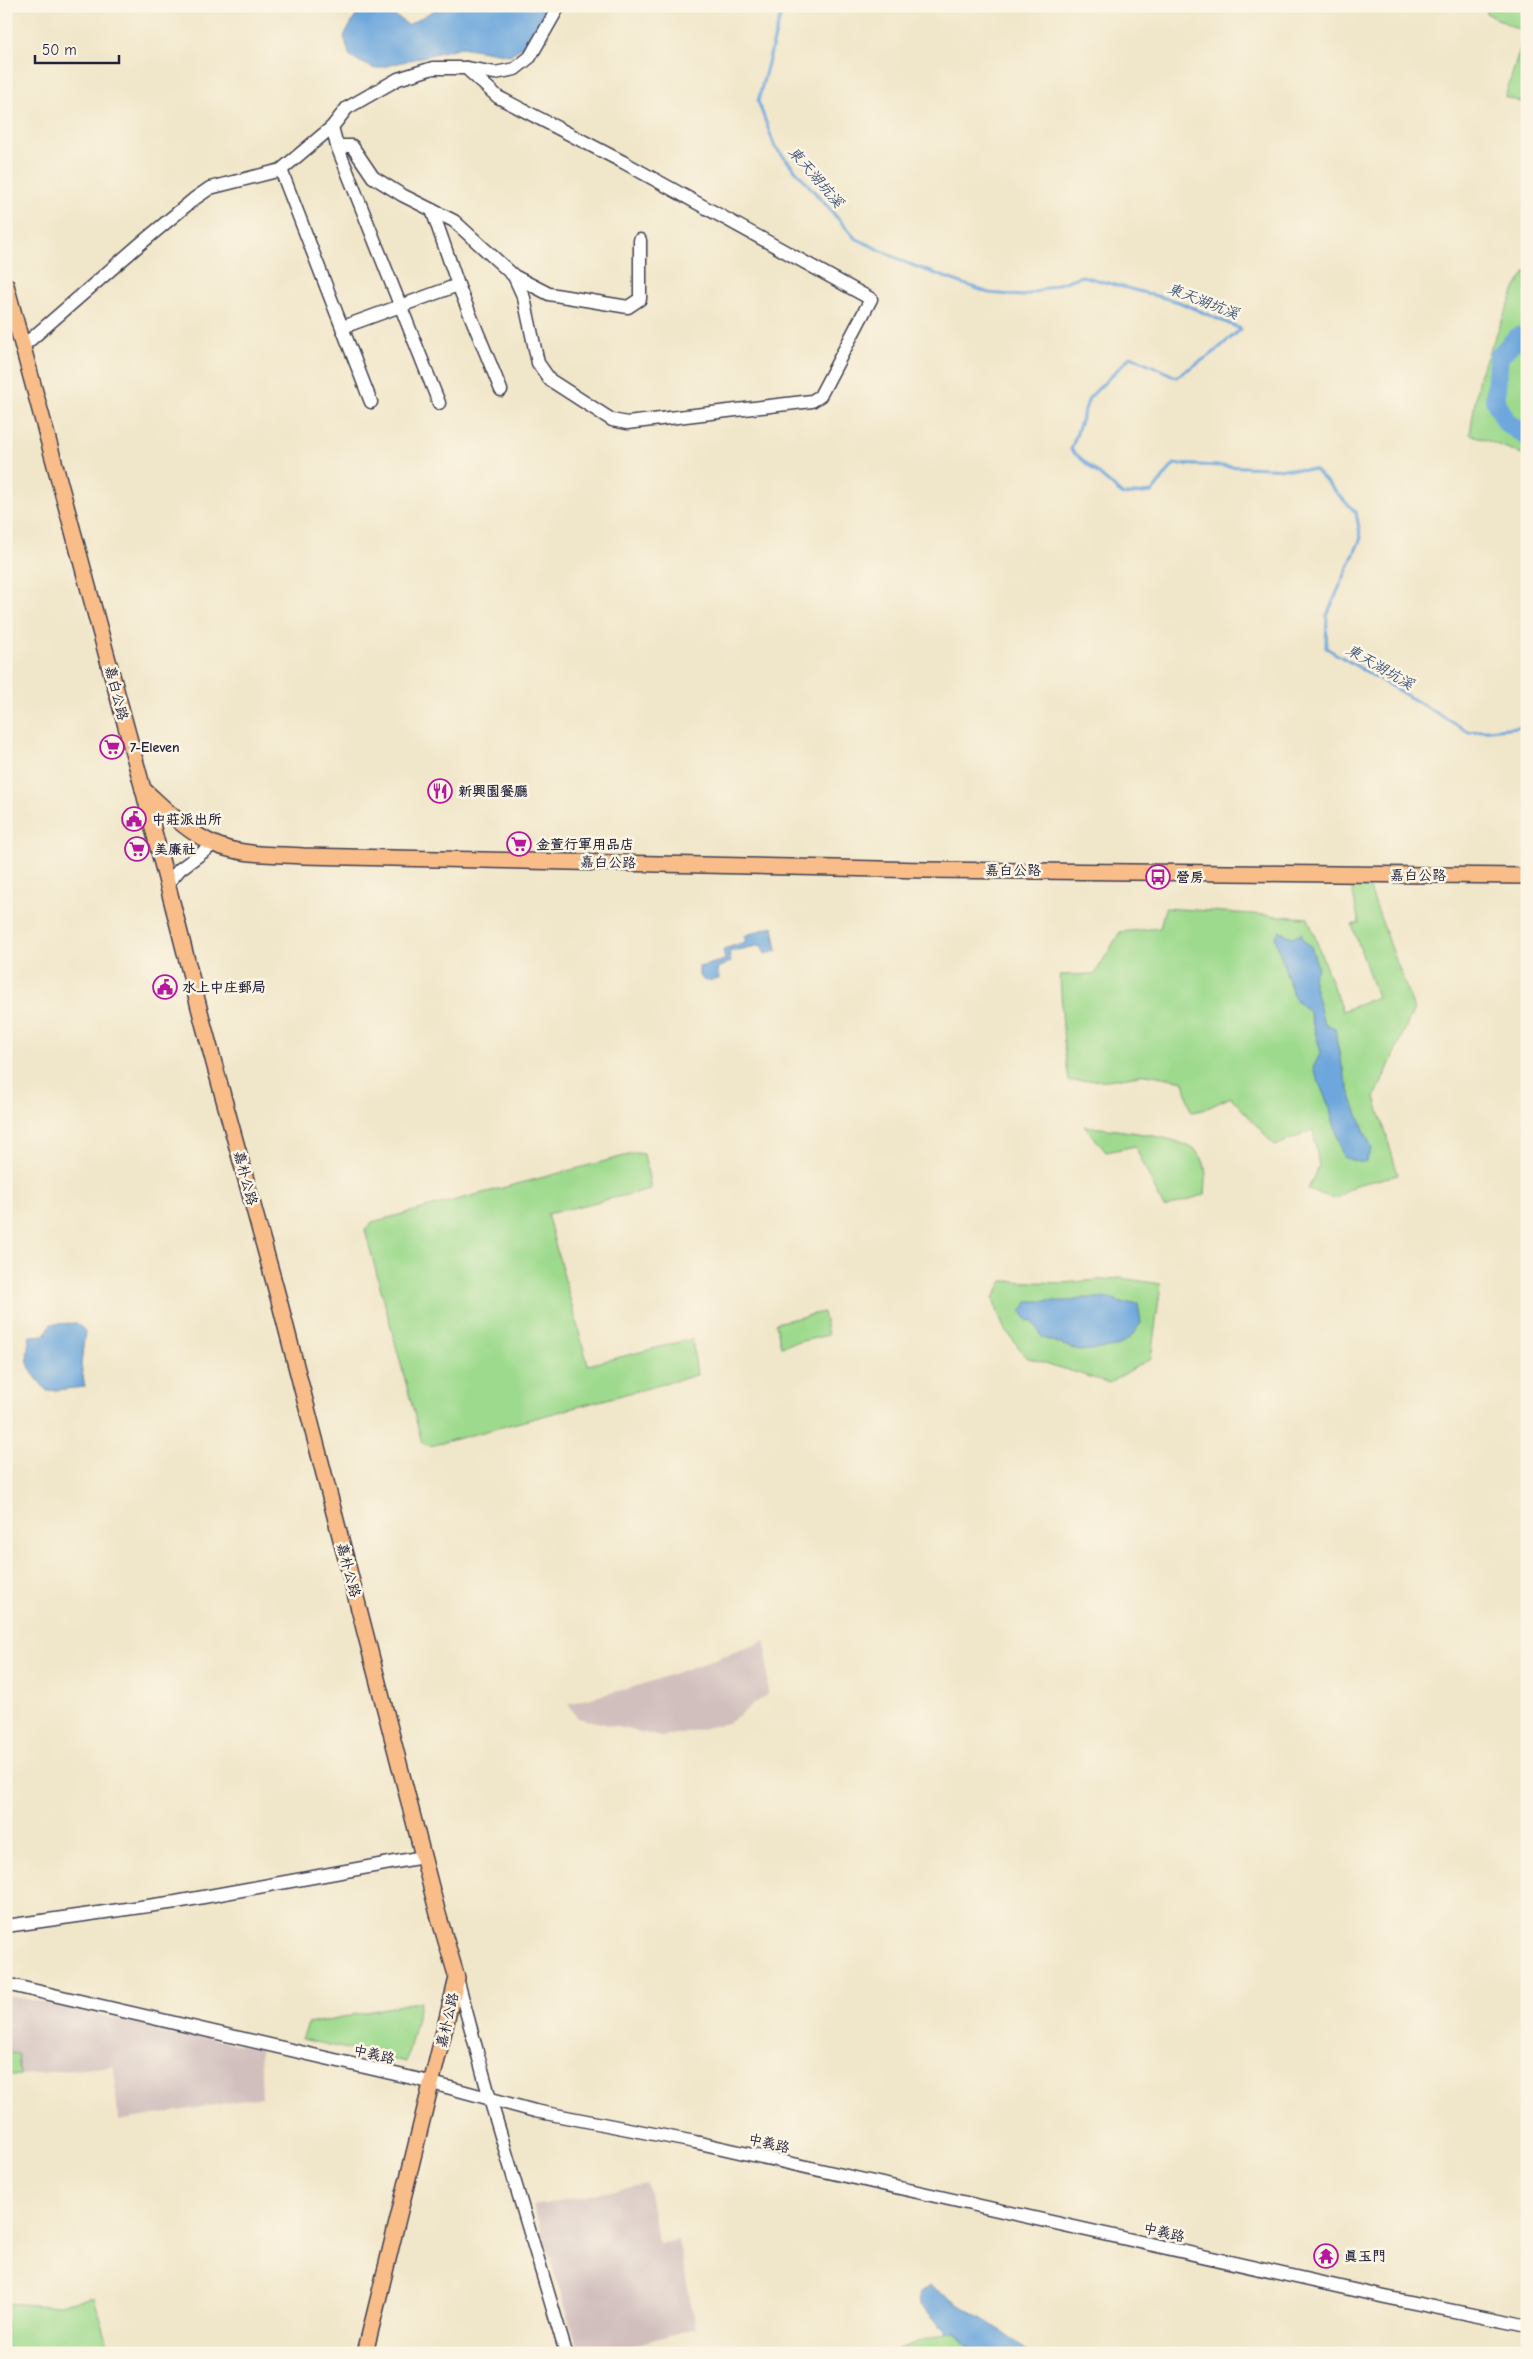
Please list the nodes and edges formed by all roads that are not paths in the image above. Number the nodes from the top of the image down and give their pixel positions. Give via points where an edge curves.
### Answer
1 (559, 6) edge
2 (466, 68) junction
3 (332, 128) junction
4 (337, 146) junction
5 (281, 170) junction
6 (432, 210) junction
7 (640, 240) dead end
8 (514, 276) junction
9 (6, 284) edge
10 (458, 285) junction
11 (402, 306) junction
12 (343, 327) junction
13 (22, 347) junction
14 (501, 390) dead end
15 (370, 402) dead end
16 (439, 403) dead end
17 (143, 789) junction
18 (214, 844) junction
19 (1527, 876) edge
20 (168, 883) junction
21 (423, 1857) junction
22 (6, 1926) edge
23 (457, 1978) junction
24 (6, 1984) edge
25 (432, 2083) junction
26 (490, 2099) junction
27 (1527, 2326) edge
28 (365, 2353) edge
29 (566, 2353) edge

1 - 2 street via 530,57 515,70 495,72
2 - 3 street via 433,68 398,79 347,108
2 - 8 street via 498,97 871,299 820,396 812,401 627,423 612,420 550,380 538,363 524,298
3 - 4 street
3 - 5 street
4 - 6 street via 352,146 373,177
4 - 11 street
5 - 12 street
5 - 13 street via 210,188
6 - 8 street via 454,220
6 - 10 street
7 - 8 street via 640,299 628,307 549,294
9 - 13 main road, 嘉白公路
10 - 11 street
10 - 14 street
11 - 12 street
11 - 16 street
12 - 15 street
13 - 17 main road, 嘉白公路
17 - 18 main road, 嘉白公路 via 177,820
17 - 20 main road, 嘉朴公路
18 - 19 main road, 嘉白公路 via 245,852 303,856 926,870
18 - 20 street via 180,869
20 - 21 main road, 嘉朴公路
21 - 22 street via 176,1902
21 - 23 main road, 嘉朴公路
23 - 25 main road, 嘉朴公路
23 - 26 street
24 - 25 street, 中義路
25 - 26 street, 中義路
25 - 28 main road, 嘉朴公路
26 - 27 street, 中義路
26 - 29 street

